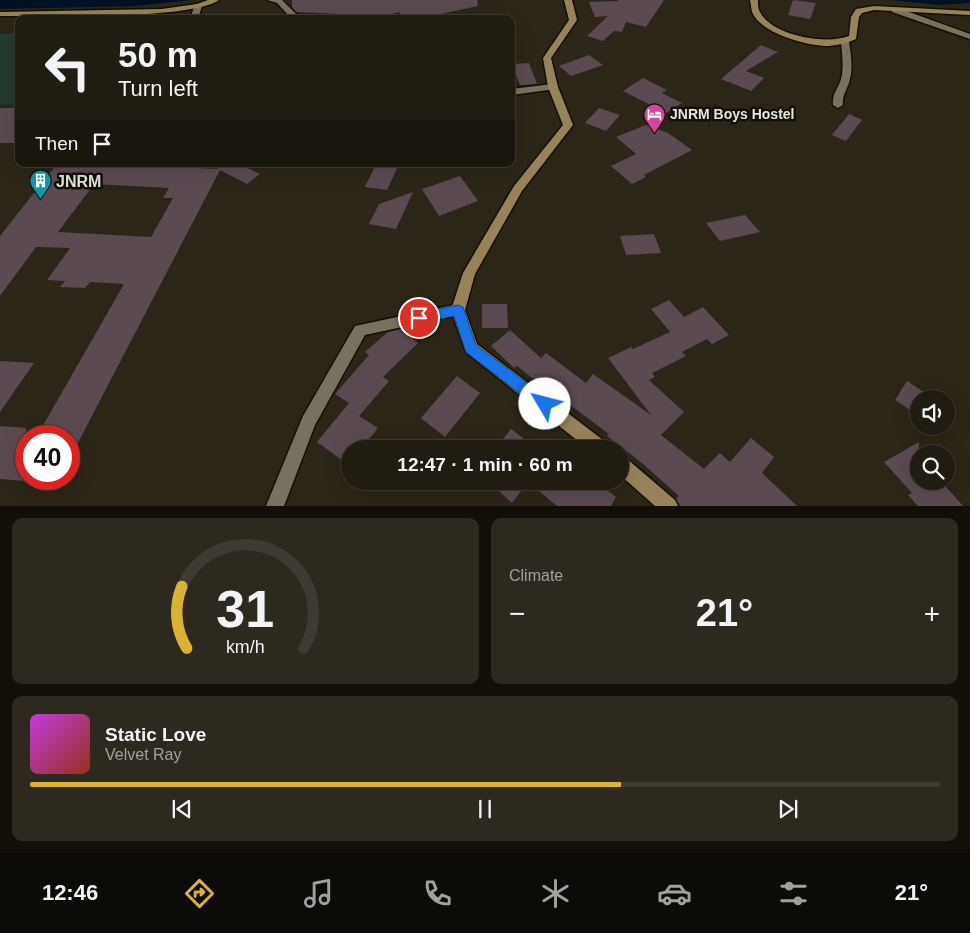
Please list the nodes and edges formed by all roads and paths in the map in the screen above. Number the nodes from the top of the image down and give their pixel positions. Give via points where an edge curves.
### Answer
1 (215, 0) edge
2 (271, 0) edge
3 (568, 0) edge
4 (754, 0) edge
5 (198, 6) junction
6 (895, 10) junction
7 (970, 13) edge
8 (0, 14) edge
9 (195, 15) edge
10 (294, 15) edge
11 (970, 36) edge
12 (845, 42) junction
13 (553, 87) junction
14 (515, 92) edge
15 (838, 105) dead end
16 (458, 310) junction
17 (590, 440) edge
18 (629, 472) edge
19 (275, 506) edge
20 (669, 506) edge

1 - 5 street
2 - 10 street via 279,2
3 - 13 street via 573,20 547,58
4 - 12 street via 755,10 765,23 785,33 830,44
5 - 8 street via 129,13
5 - 9 street
6 - 7 street
6 - 11 street
6 - 12 street via 874,8 859,11 855,17 853,37
12 - 15 street via 848,60 844,87 837,95
13 - 14 street
13 - 16 street via 568,125 513,198 469,273
16 - 17 street via 471,348
16 - 19 street via 360,330 309,421
18 - 20 street

